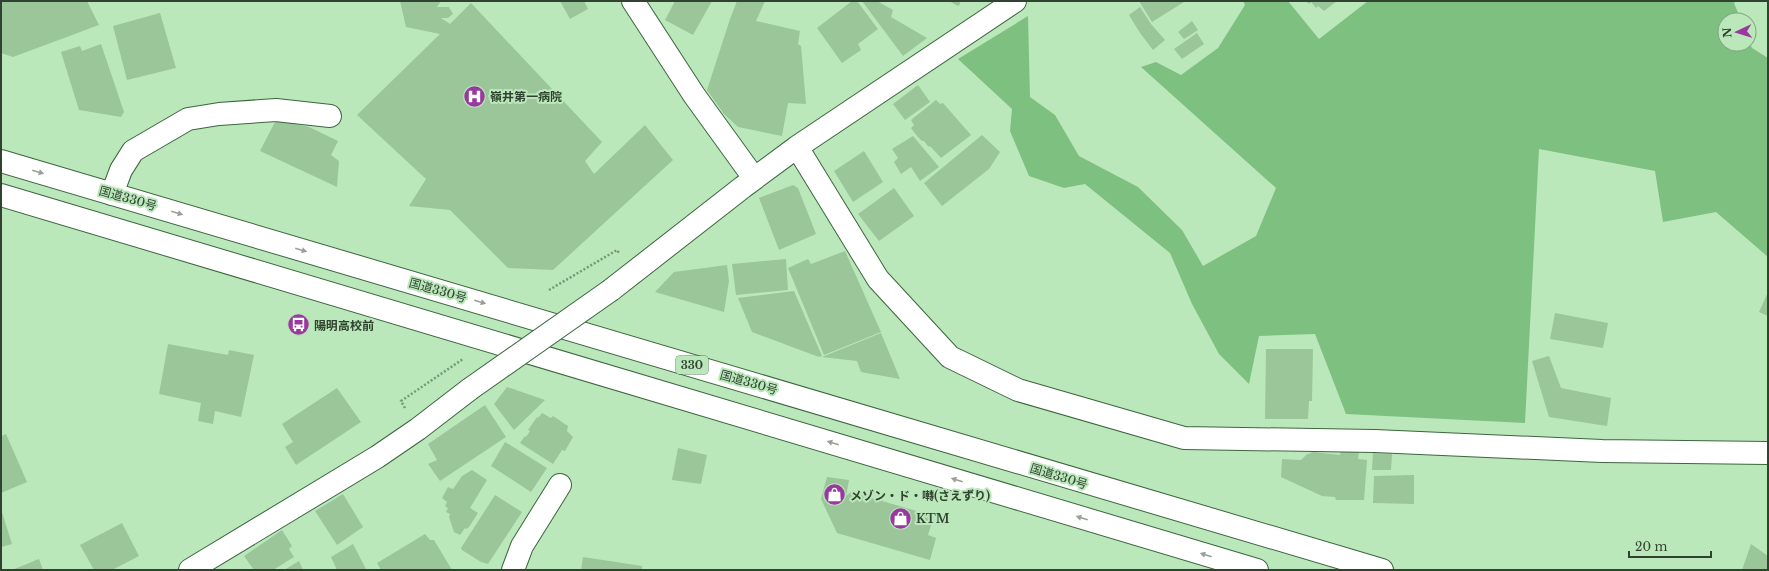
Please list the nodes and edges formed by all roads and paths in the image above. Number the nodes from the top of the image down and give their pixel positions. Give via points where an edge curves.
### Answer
1 (633, 1) edge
2 (1002, 4) edge
3 (330, 116) dead end
4 (797, 147) junction
5 (1, 161) edge
6 (754, 178) junction
7 (1, 194) edge
8 (112, 194) junction
9 (617, 250) dead end
10 (549, 290) dead end
11 (467, 356) dead end
12 (401, 401) dead end
13 (1768, 453) edge
14 (560, 485) dead end
15 (1234, 567) edge
16 (190, 570) edge
17 (513, 570) edge
18 (1257, 570) edge
19 (1382, 570) edge

1 - 6 main road via 694,95
2 - 4 main road
3 - 8 main road via 276,110 188,119 133,151
4 - 6 main road
4 - 13 main road via 878,279 950,358 1018,390 1184,438 1375,441 1602,451
5 -> 8 main road, 国道330号 / 330
6 - 16 main road, bridge via 611,290 377,458
15 -> 7 main road via 468,333
8 -> 19 main road, 国道330号 / 330
9 - 10 path
11 - 12 path
14 - 17 main road via 522,546
15 - 18 main road

